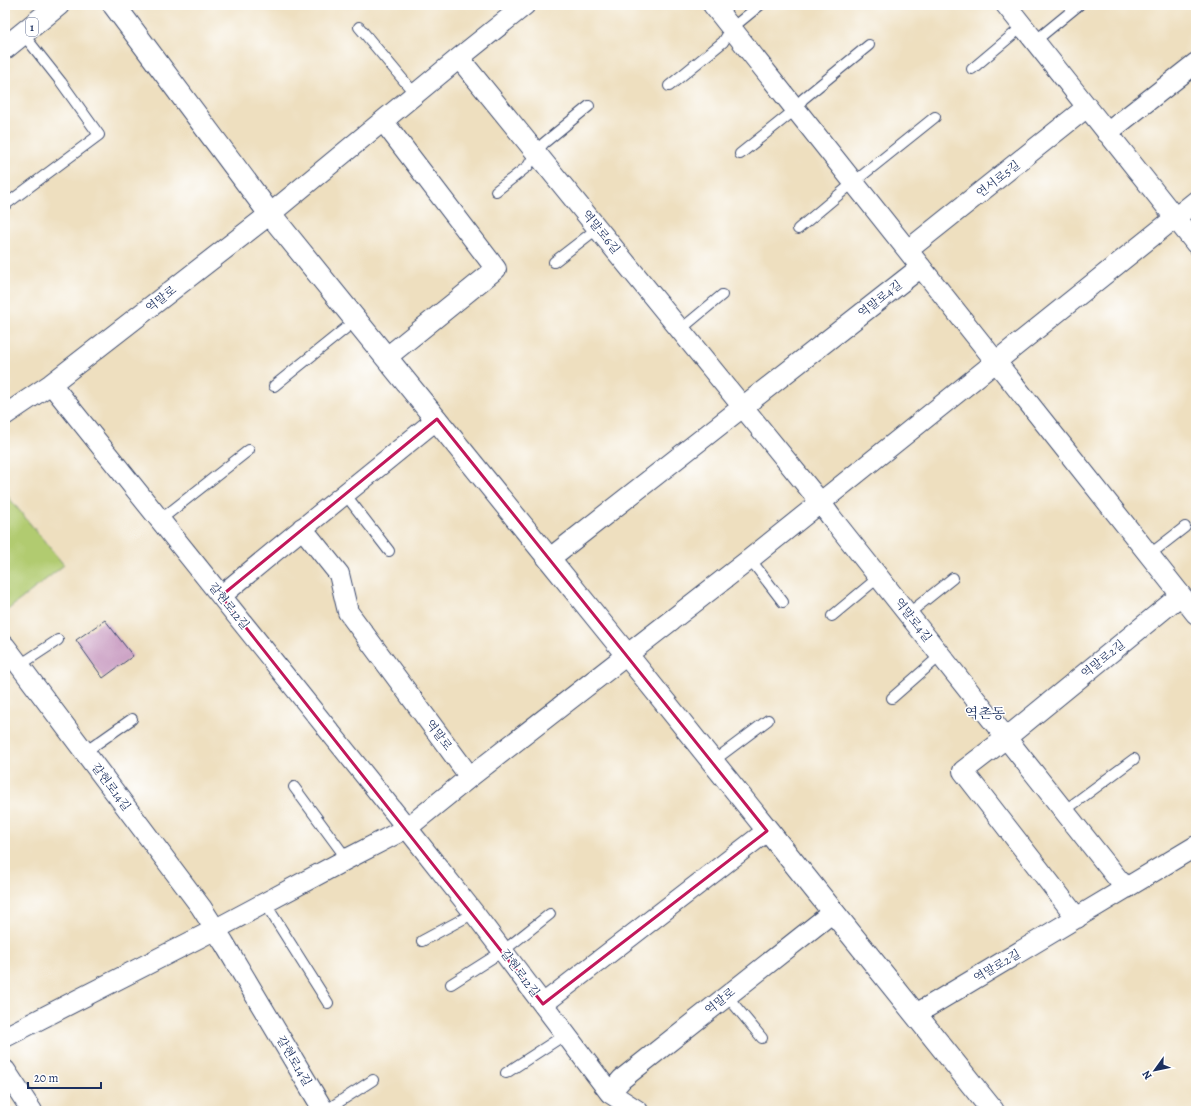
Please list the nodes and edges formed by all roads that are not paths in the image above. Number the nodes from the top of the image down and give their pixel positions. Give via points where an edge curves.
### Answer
1 (58, 5) edge
2 (114, 5) edge
3 (525, 5) edge
4 (713, 5) edge
5 (760, 5) edge
6 (1006, 5) edge
7 (1080, 5) edge
8 (359, 27) dead end
9 (732, 28) junction
10 (23, 34) junction
11 (1029, 34) junction
12 (869, 45) dead end
13 (5, 48) edge
14 (459, 58) junction
15 (1196, 63) edge
16 (972, 69) dead end
17 (669, 86) dead end
18 (415, 94) junction
19 (589, 106) dead end
20 (1087, 107) junction
21 (796, 109) junction
22 (935, 117) dead end
23 (383, 121) junction
24 (1107, 133) junction
25 (536, 152) junction
26 (740, 154) dead end
27 (854, 182) junction
28 (496, 191) dead end
29 (1196, 202) edge
30 (5, 205) edge
31 (270, 214) junction
32 (1176, 219) junction
33 (598, 228) junction
34 (798, 229) dead end
35 (1196, 244) edge
36 (908, 250) junction
37 (554, 262) dead end
38 (921, 267) junction
39 (722, 295) dead end
40 (356, 320) junction
41 (680, 330) junction
42 (386, 357) junction
43 (997, 362) junction
44 (51, 384) junction
45 (274, 386) dead end
46 (743, 407) junction
47 (5, 415) edge
48 (437, 419) junction
49 (249, 450) dead end
50 (345, 494) junction
51 (821, 503) junction
52 (160, 520) junction
53 (1185, 527) dead end
54 (302, 528) junction
55 (388, 551) dead end
56 (1149, 554) junction
57 (549, 559) junction
58 (750, 559) junction
59 (879, 577) junction
60 (953, 578) dead end
61 (1182, 595) junction
62 (221, 596) junction
63 (783, 602) dead end
64 (908, 614) junction
65 (1196, 614) edge
66 (832, 616) dead end
67 (58, 640) dead end
68 (5, 646) edge
69 (941, 655) junction
70 (627, 656) junction
71 (20, 665) junction
72 (892, 698) dead end
73 (132, 719) dead end
74 (768, 720) dead end
75 (1006, 738) junction
76 (85, 752) junction
77 (1134, 759) dead end
78 (712, 762) junction
79 (470, 777) junction
80 (294, 787) dead end
81 (1064, 811) junction
82 (407, 828) junction
83 (767, 831) junction
84 (1196, 846) edge
85 (346, 859) junction
86 (1127, 888) junction
87 (265, 903) junction
88 (833, 912) junction
89 (474, 913) junction
90 (550, 914) dead end
91 (1077, 918) junction
92 (216, 930) junction
93 (422, 941) dead end
94 (503, 951) junction
95 (451, 984) dead end
96 (727, 996) junction
97 (328, 1003) dead end
98 (543, 1004) junction
99 (916, 1014) junction
100 (566, 1034) junction
101 (5, 1037) edge
102 (762, 1038) dead end
103 (5, 1070) edge
104 (506, 1073) dead end
105 (374, 1080) dead end
106 (610, 1093) junction
107 (32, 1111) edge
108 (325, 1111) edge
109 (638, 1111) edge
110 (993, 1111) edge

1 - 10 street, 1
2 - 31 street
3 - 14 street
4 - 9 street
5 - 9 lane
6 - 11 street
7 - 11 lane
8 - 18 lane
9 - 17 lane via 723,42
9 - 21 street
10 - 13 street, 1
10 - 30 lane via 99,135
11 - 16 lane
11 - 20 street
12 - 21 lane via 803,99
14 - 18 street
14 - 25 street, 역말로6길
15 - 24 street
18 - 23 street
19 - 25 lane
20 - 24 street
20 - 36 street, 연서로5길
21 - 26 lane
21 - 27 street
22 - 27 lane
23 - 31 street
23 - 42 street via 496,269
24 - 32 street
25 - 28 lane via 528,166
25 - 33 street, 역말로6길
27 - 34 lane
27 - 36 street
29 - 32 street
31 - 40 street
31 - 44 street, 역말로
32 - 35 street
32 - 43 street
33 - 37 lane
33 - 41 street, 역말로6길
36 - 38 street
38 - 43 street
38 - 46 street, 역말로4길
39 - 41 lane
40 - 42 street
40 - 45 lane
41 - 46 street, 역말로6길
42 - 48 street
43 - 51 street
43 - 56 street
44 - 47 street, 역말로
44 - 52 street, 갈현로12길
46 - 51 street, 역말로6길
46 - 57 street, 역말로4길
48 - 50 street
48 - 57 street
49 - 52 lane
50 - 54 street
50 - 55 lane
51 - 58 street
51 - 59 street, 역말로4길
52 - 62 street, 갈현로12길
53 - 56 lane
54 - 62 street
54 - 79 street, 역말로 via 339,574 348,612
56 - 61 street
57 - 70 street
58 - 63 lane
58 - 70 street
59 - 64 street, 역말로4길
59 - 66 lane
60 - 64 lane
61 - 65 street
61 - 75 street, 역말로2길
62 - 82 street, 갈현로12길
64 - 69 street, 역말로4길
67 - 71 lane
68 - 71 street, 갈현로14길
69 - 72 lane
69 - 75 street, 역말로4길
70 - 78 street
70 - 79 street
71 - 76 street, 갈현로14길
73 - 76 lane
74 - 78 lane
75 - 81 street
75 - 91 street, 역말로2길 via 962,770
76 - 92 street, 갈현로14길
77 - 81 lane
78 - 83 street
79 - 82 street
80 - 85 lane
81 - 86 street
82 - 85 street
82 - 89 street, 갈현로12길
83 - 88 street
83 - 98 street
84 - 86 street, 역말로2길
85 - 87 street
86 - 91 street, 역말로2길
87 - 92 street
87 - 97 lane
88 - 96 street, 역말로
88 - 99 street
89 - 93 lane
89 - 94 street, 갈현로12길
90 - 94 lane
91 - 99 street, 역말로2길
92 - 101 street
92 - 108 street, 갈현로14길
94 - 95 lane
94 - 98 street, 갈현로12길
96 - 102 lane
96 - 106 street, 역말로 via 622,1079
98 - 100 street, 갈현로12길
99 - 110 street
100 - 104 lane
100 - 106 street, 갈현로12길
103 - 107 street
105 - 108 lane
106 - 109 street, 갈현로12길

